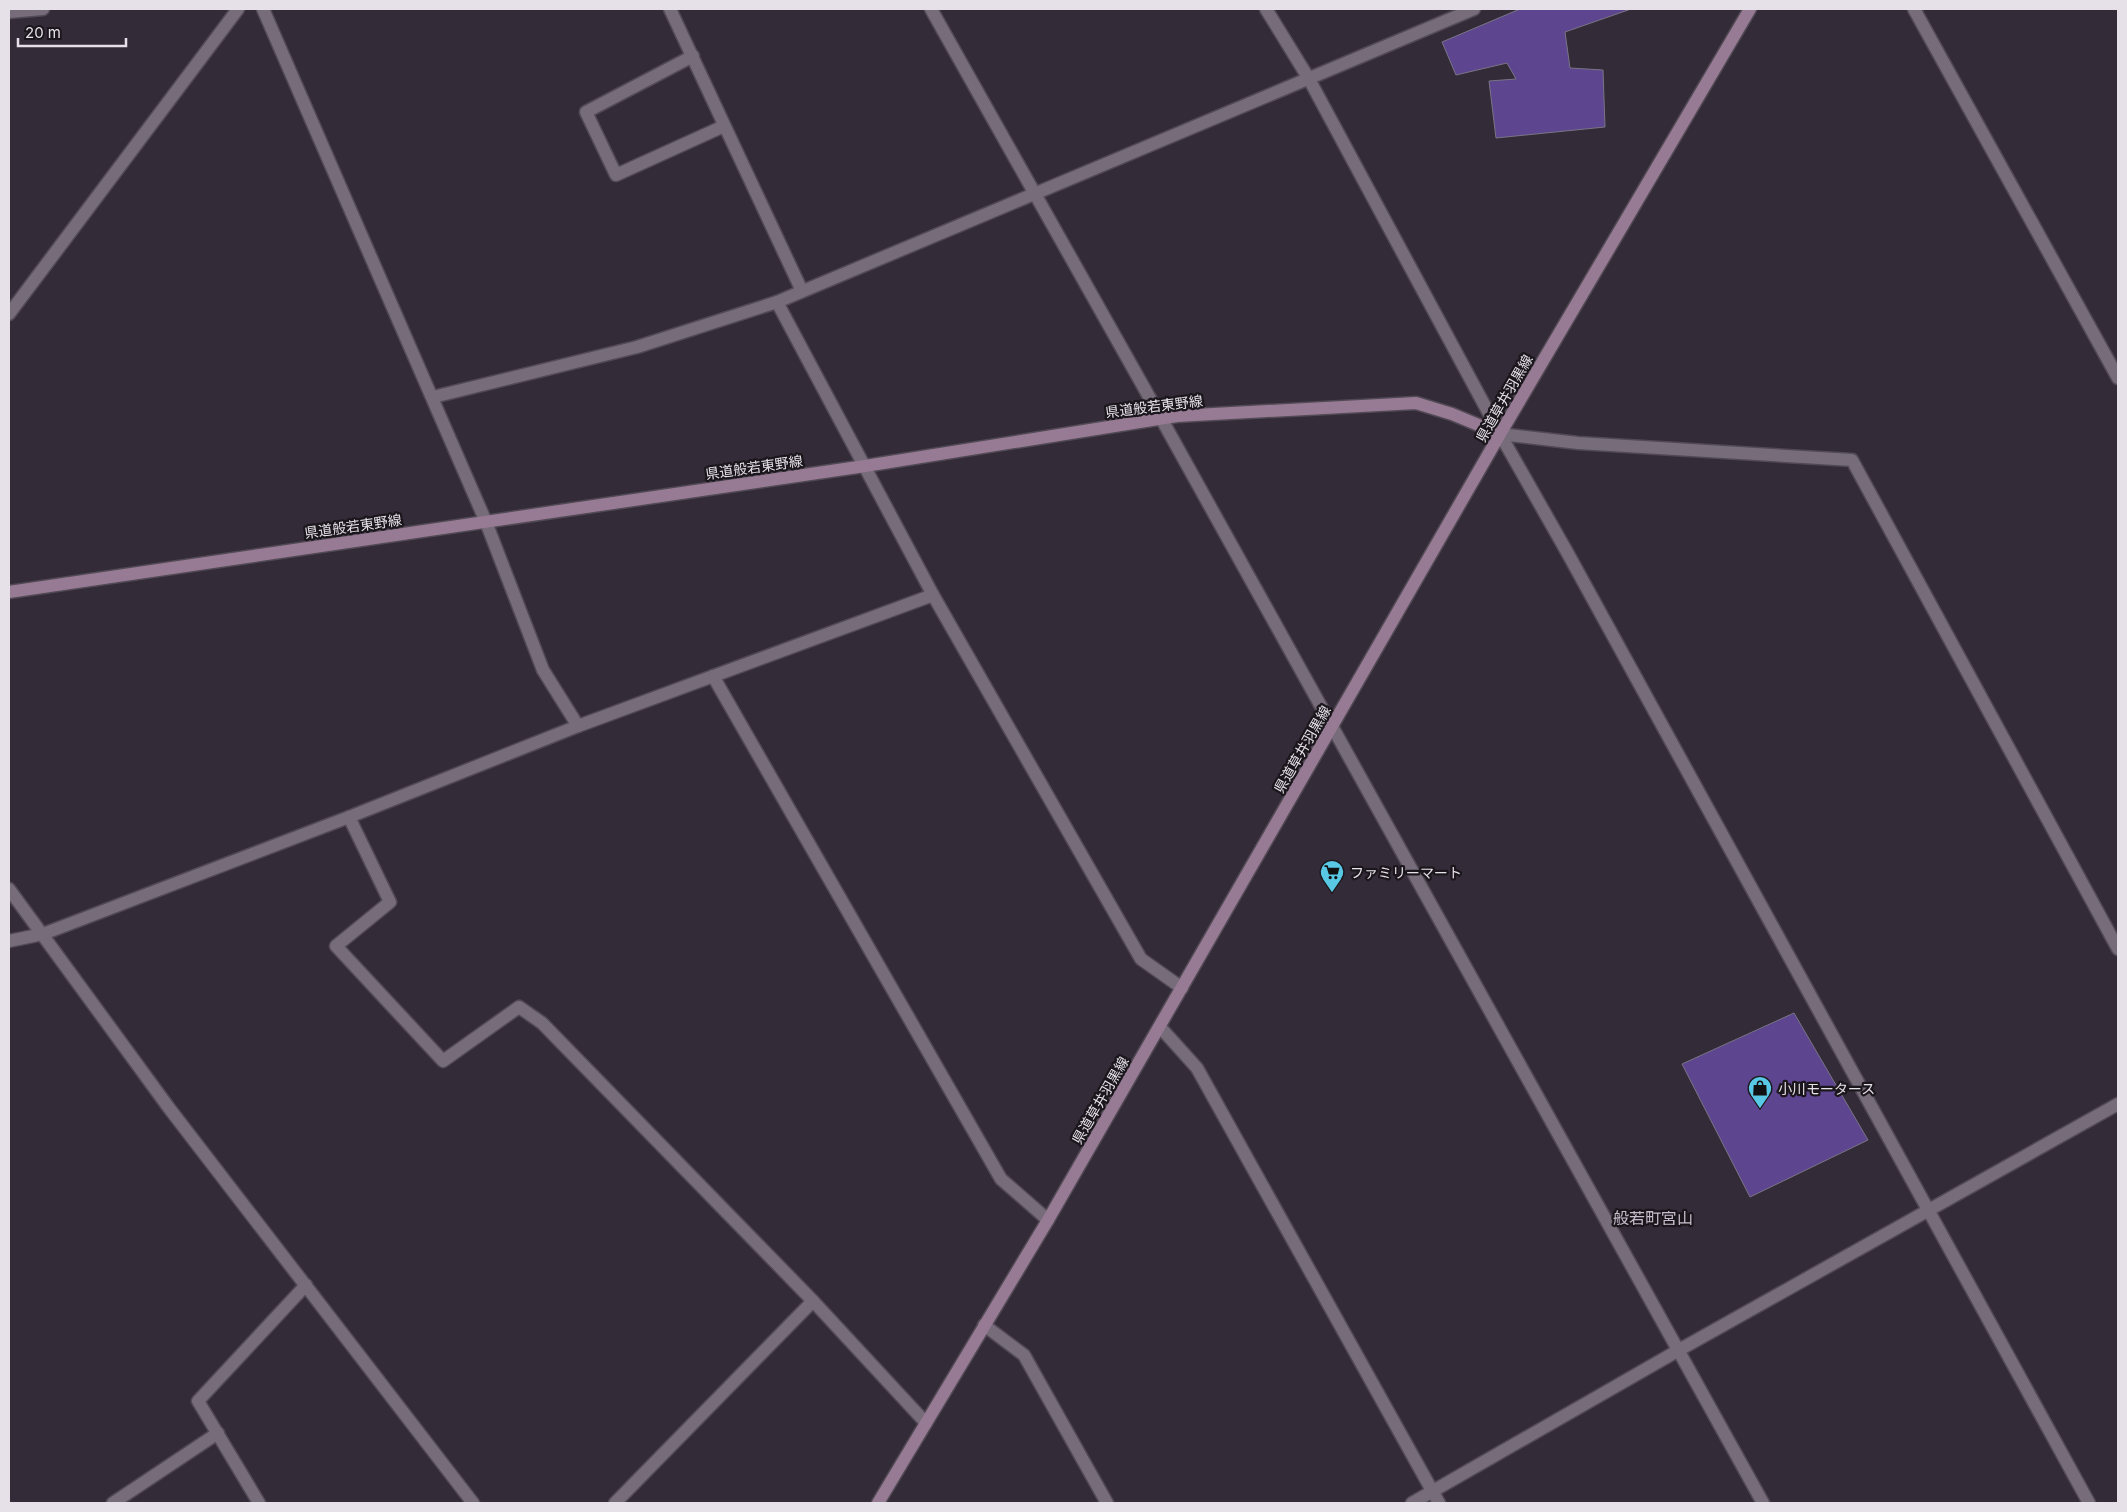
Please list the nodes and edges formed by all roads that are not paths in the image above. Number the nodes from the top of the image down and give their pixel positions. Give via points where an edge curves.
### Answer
1 (43, 9) edge
2 (238, 9) edge
3 (263, 9) edge
4 (670, 9) edge
5 (931, 9) edge
6 (1266, 9) edge
7 (1474, 9) edge
8 (1750, 9) edge
9 (1914, 9) edge
10 (9, 12) edge
11 (693, 56) junction
12 (1309, 79) junction
13 (724, 126) junction
14 (1034, 194) junction
15 (802, 291) junction
16 (777, 302) junction
17 (9, 314) edge
18 (2118, 378) edge
19 (433, 397) junction
20 (1161, 418) junction
21 (1500, 434) junction
22 (865, 466) junction
23 (486, 522) junction
24 (9, 592) edge
25 (933, 595) junction
26 (713, 676) junction
27 (578, 726) junction
28 (1332, 726) junction
29 (349, 816) junction
30 (9, 889) edge
31 (43, 934) junction
32 (9, 941) edge
33 (2118, 950) edge
34 (1182, 988) junction
35 (1160, 1027) junction
36 (2118, 1104) edge
37 (1928, 1211) junction
38 (1048, 1220) junction
39 (306, 1285) junction
40 (813, 1302) junction
41 (984, 1325) junction
42 (1679, 1350) junction
43 (926, 1423) junction
44 (218, 1433) junction
45 (1432, 1492) junction
46 (113, 1503) edge
47 (259, 1503) edge
48 (474, 1503) edge
49 (615, 1503) edge
50 (878, 1503) edge
51 (1107, 1503) edge
52 (1412, 1503) edge
53 (1439, 1503) edge
54 (1763, 1503) edge
55 (2089, 1503) edge

1 - 10 street
2 - 17 street
3 - 19 street
4 - 11 street
5 - 14 street
6 - 12 street
7 - 12 street
8 - 21 main road, 県道草井羽黒線
9 - 18 street
11 - 13 street
11 - 13 street via 586,112 616,175
12 - 14 street
12 - 21 street
13 - 15 street
14 - 15 street
14 - 20 street
15 - 16 street
16 - 19 street via 637,347
16 - 22 street
19 - 23 street
20 - 21 main road, 県道般若東野線 via 1416,403
20 - 22 main road, 県道般若東野線
20 - 28 street
21 - 28 main road, 県道草井羽黒線
21 - 33 street via 1578,443 1852,460
21 - 37 street via 1568,552
22 - 23 main road, 県道般若東野線
22 - 25 street
23 - 24 main road, 県道般若東野線
23 - 27 street via 543,670
25 - 26 street
25 - 34 street via 1141,959
26 - 27 street
26 - 38 street via 1002,1179
27 - 29 street
28 - 34 main road, 県道草井羽黒線
28 - 42 street
29 - 31 street
29 - 40 street via 390,902 336,946 443,1061 519,1007 542,1023
30 - 31 street
31 - 32 street
31 - 39 street via 169,1108
34 - 35 main road, 県道草井羽黒線
35 - 38 main road, 県道草井羽黒線
35 - 45 street via 1197,1068
36 - 37 street
37 - 42 street
37 - 55 street
38 - 41 main road, 県道草井羽黒線
39 - 44 street via 198,1401
39 - 48 street
40 - 43 street
40 - 49 street
41 - 43 main road, 県道草井羽黒線
41 - 51 street via 1024,1355
42 - 45 street
42 - 54 street
43 - 50 main road, 県道草井羽黒線
44 - 46 street
44 - 47 street
45 - 52 street
45 - 53 street

